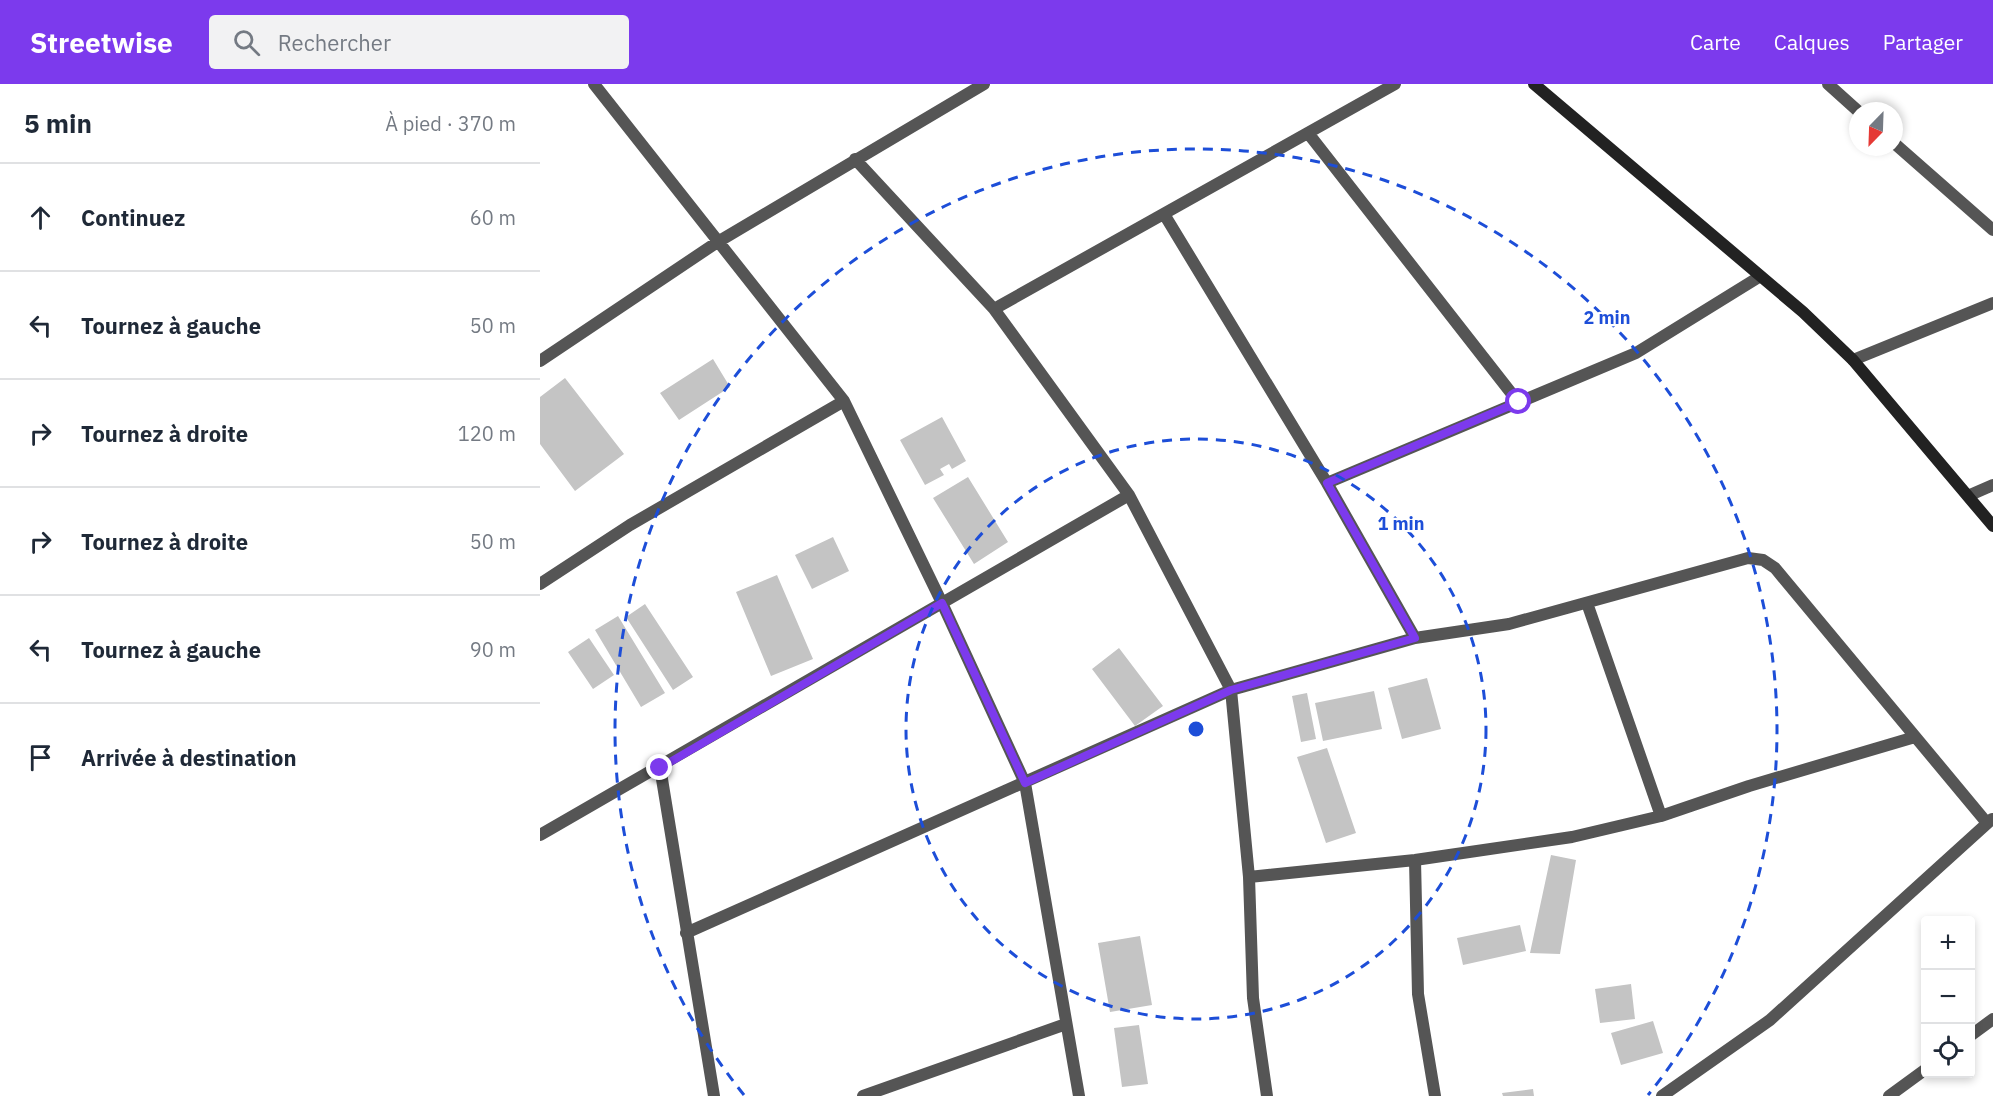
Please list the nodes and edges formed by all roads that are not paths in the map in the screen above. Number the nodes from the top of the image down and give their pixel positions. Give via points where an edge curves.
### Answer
1 (594, 84) edge
2 (984, 84) edge
3 (1395, 84) edge
4 (1534, 84) edge
5 (1828, 84) edge
6 (1849, 103) edge
7 (1308, 133) junction
8 (1903, 151) edge
9 (855, 159) junction
10 (1164, 214) junction
11 (1993, 230) edge
12 (716, 243) junction
13 (1759, 278) junction
14 (1993, 303) edge
15 (994, 309) junction
16 (1853, 360) junction
17 (540, 361) edge
18 (844, 401) junction
19 (1519, 402) junction
20 (1327, 483) junction
21 (1993, 485) edge
22 (1129, 495) junction
23 (1970, 495) junction
24 (1993, 526) edge
25 (540, 584) edge
26 (942, 603) junction
27 (1587, 603) junction
28 (1415, 638) junction
29 (1231, 690) junction
30 (1915, 737) junction
31 (660, 768) junction
32 (1025, 783) junction
33 (1661, 816) junction
34 (1990, 821) edge
35 (540, 835) edge
36 (1415, 860) junction
37 (1249, 878) junction
38 (686, 933) junction
39 (1993, 1019) edge
40 (1066, 1023) junction
41 (1975, 1033) edge
42 (1921, 1073) edge
43 (888, 1092) edge
44 (714, 1096) edge
45 (864, 1096) edge
46 (1079, 1096) edge
47 (1267, 1096) edge
48 (1436, 1096) edge
49 (1662, 1096) edge
50 (1889, 1096) edge

1 - 12 street
2 - 9 street
3 - 7 street
4 - 13 street
5 - 6 street
7 - 10 street
7 - 19 street
8 - 11 street
9 - 12 street
9 - 15 street
10 - 15 street
10 - 20 street
12 - 17 street
12 - 18 street
13 - 16 street via 1803,312
13 - 19 street via 1636,353
14 - 16 street
15 - 22 street
16 - 23 street
18 - 25 street via 630,525
18 - 26 street
19 - 20 street
20 - 28 street
21 - 23 street
22 - 26 street
22 - 29 street
23 - 24 street
26 - 31 street
26 - 32 street
27 - 28 street via 1509,624
27 - 30 street via 1748,558 1763,560 1775,568
27 - 33 street
28 - 29 street
29 - 32 street
29 - 37 street
30 - 33 street
30 - 34 street
31 - 35 street
31 - 38 street
32 - 38 street
32 - 40 street
33 - 36 street via 1572,837
34 - 49 street via 1770,1020
36 - 37 street
36 - 48 street via 1418,994
37 - 47 street via 1253,998
38 - 44 street
39 - 41 street
40 - 43 street
40 - 46 street
42 - 50 street
43 - 45 street

